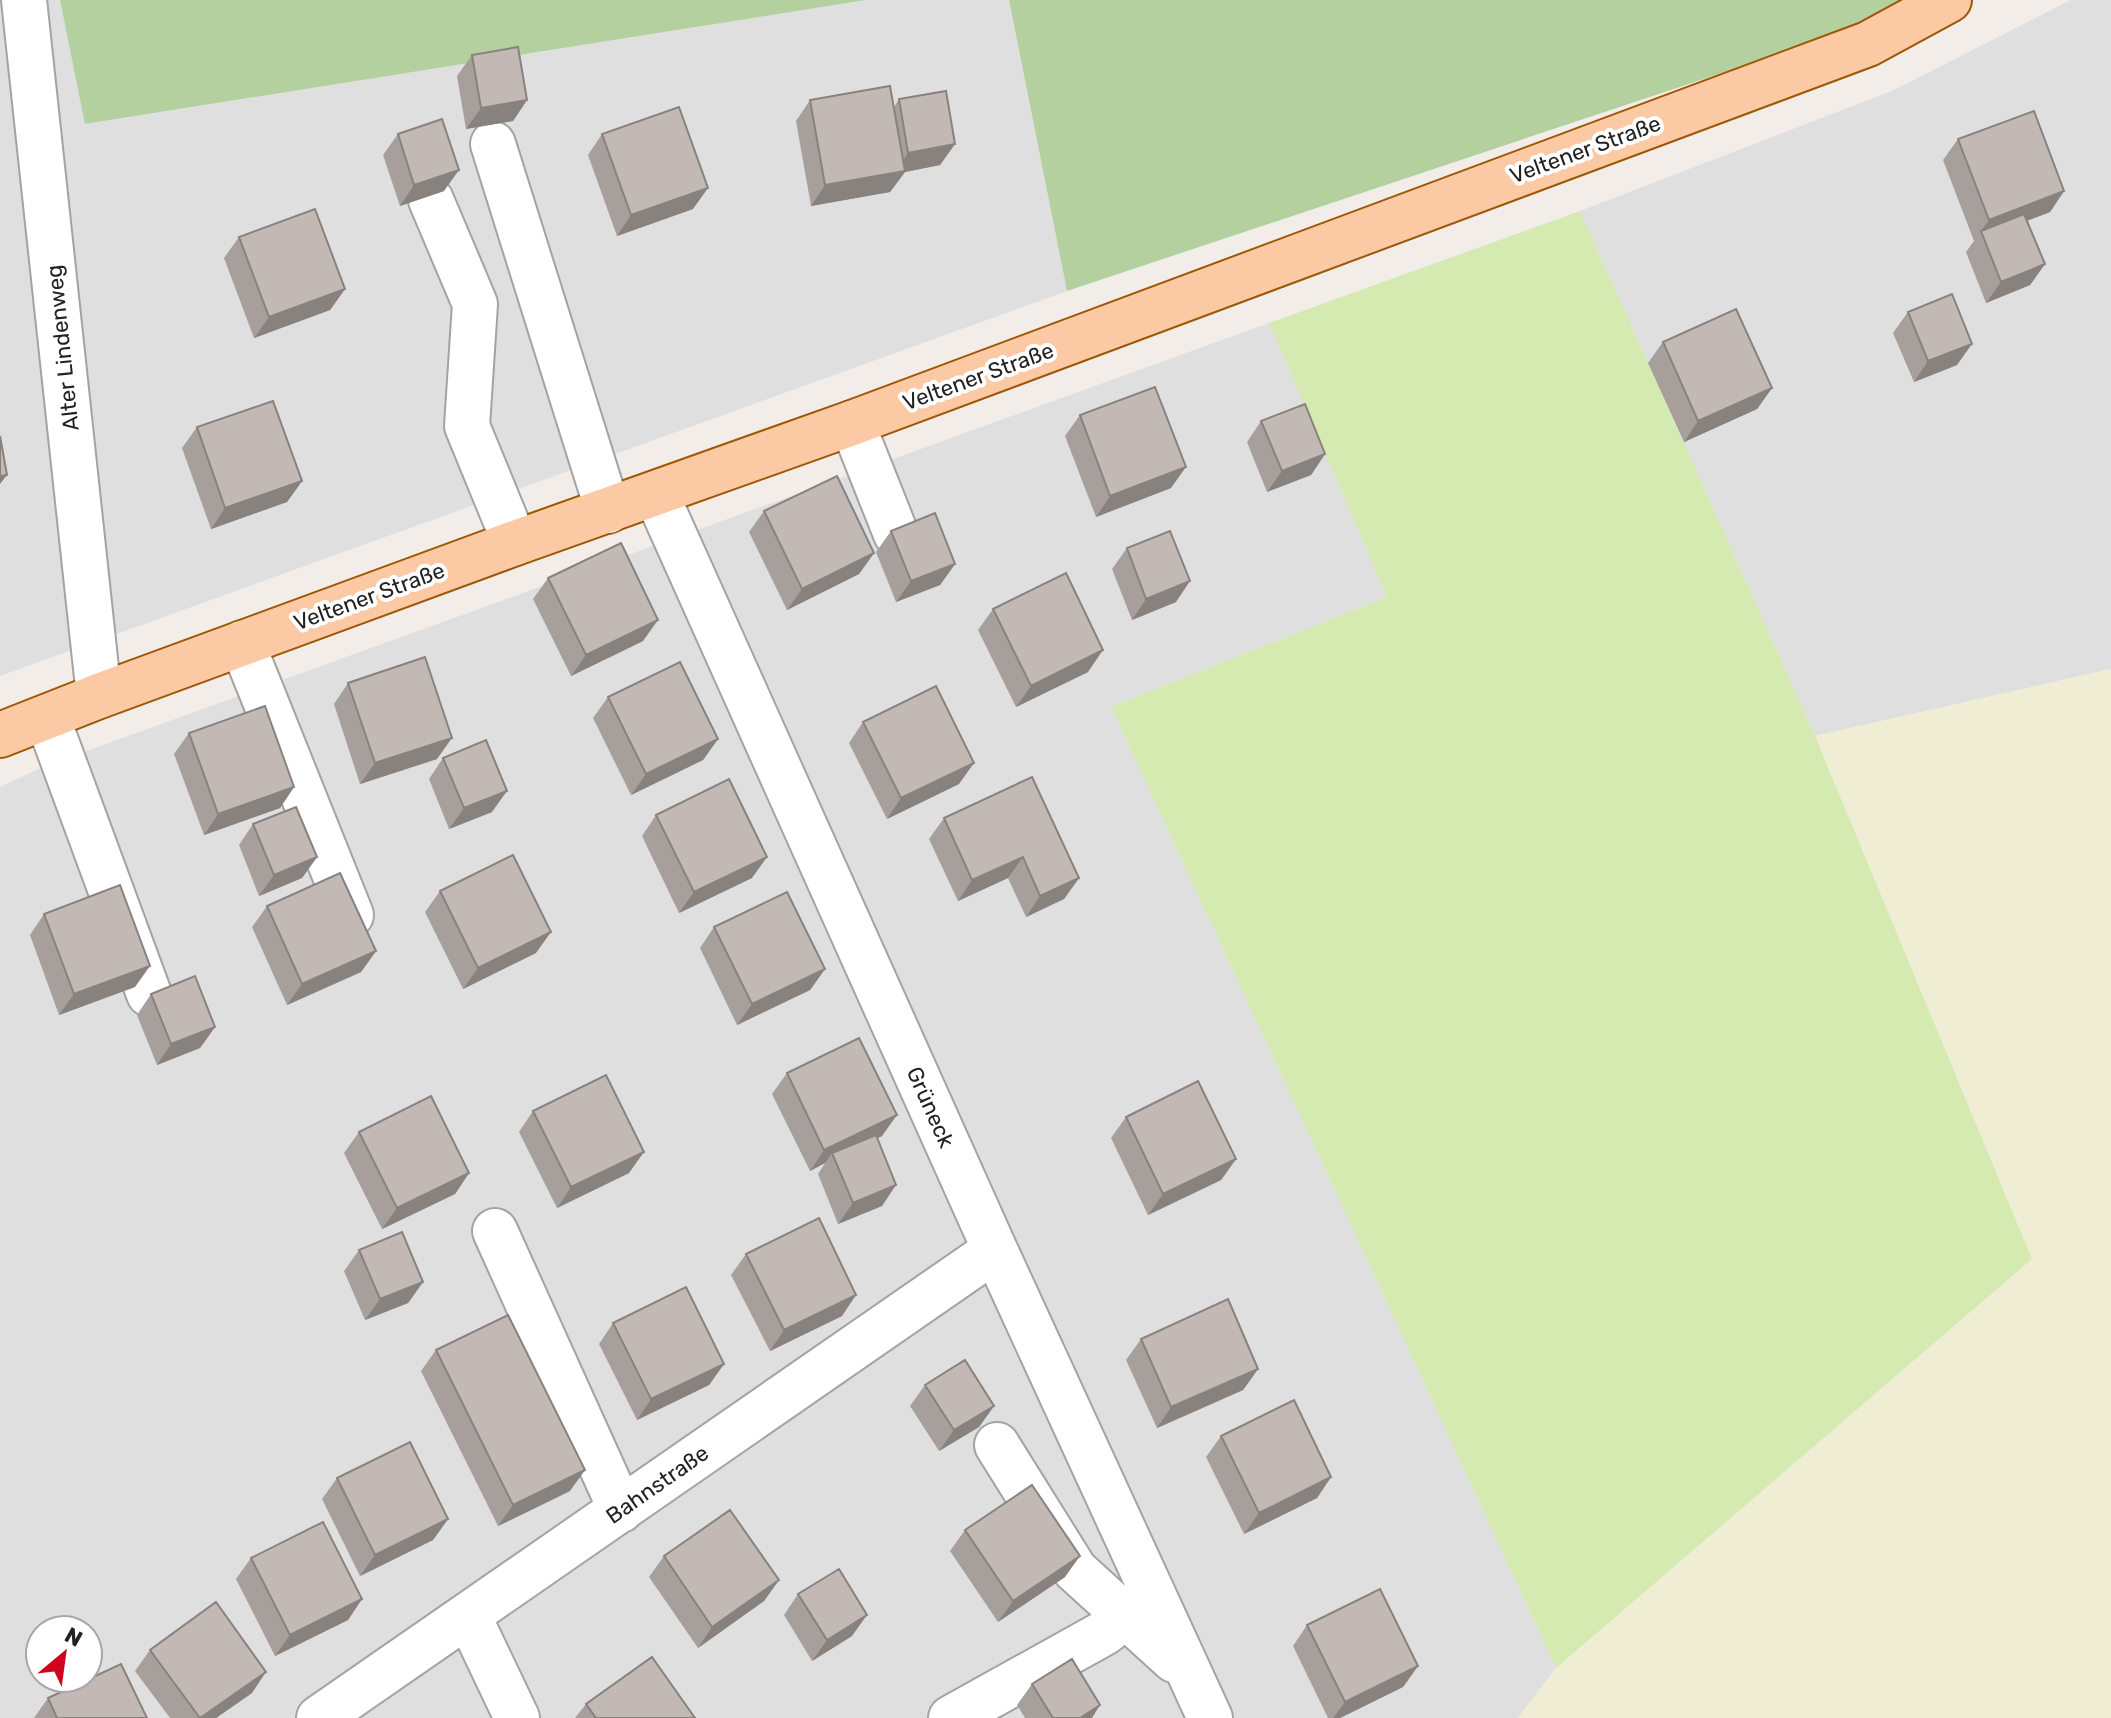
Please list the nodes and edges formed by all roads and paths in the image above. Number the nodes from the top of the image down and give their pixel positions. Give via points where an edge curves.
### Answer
1 (24, 0) edge
2 (1949, 0) edge
3 (493, 144) dead end
4 (431, 200) edge
5 (852, 423) junction
6 (656, 494) junction
7 (608, 511) junction
8 (896, 534) edge
9 (515, 543) junction
10 (242, 643) junction
11 (99, 696) junction
12 (47, 717) junction
13 (0, 735) edge
14 (351, 915) edge
15 (149, 994) edge
16 (495, 1231) dead end
17 (995, 1250) junction
18 (997, 1445) dead end
19 (621, 1510) junction
20 (1140, 1608) junction
21 (468, 1615) junction
22 (319, 1718) edge
23 (517, 1718) edge
24 (951, 1718) edge
25 (1210, 1718) edge

1 - 11 street, Alter Lindenweg
2 - 5 main road, Veltener Straße via 1868,44
3 - 7 street
4 - 9 street via 475,304 467,426
5 - 6 main road, Veltener Straße
5 - 8 street
6 - 7 main road, Veltener Straße
6 - 17 street, Grüneck
7 - 9 main road, Veltener Straße
9 - 10 main road, Veltener Straße
10 - 11 main road, Veltener Straße
10 - 14 street
11 - 12 main road, Veltener Straße
12 - 13 main road, Veltener Straße
12 - 15 street
16 - 19 street
17 - 19 street, Bahnstraße
17 - 20 street, Grüneck
18 - 20 street via 1075,1570
19 - 21 street, Bahnstraße
20 - 24 street
20 - 25 street, Grüneck via 1190,1675
21 - 22 street, Bahnstraße
21 - 23 street

